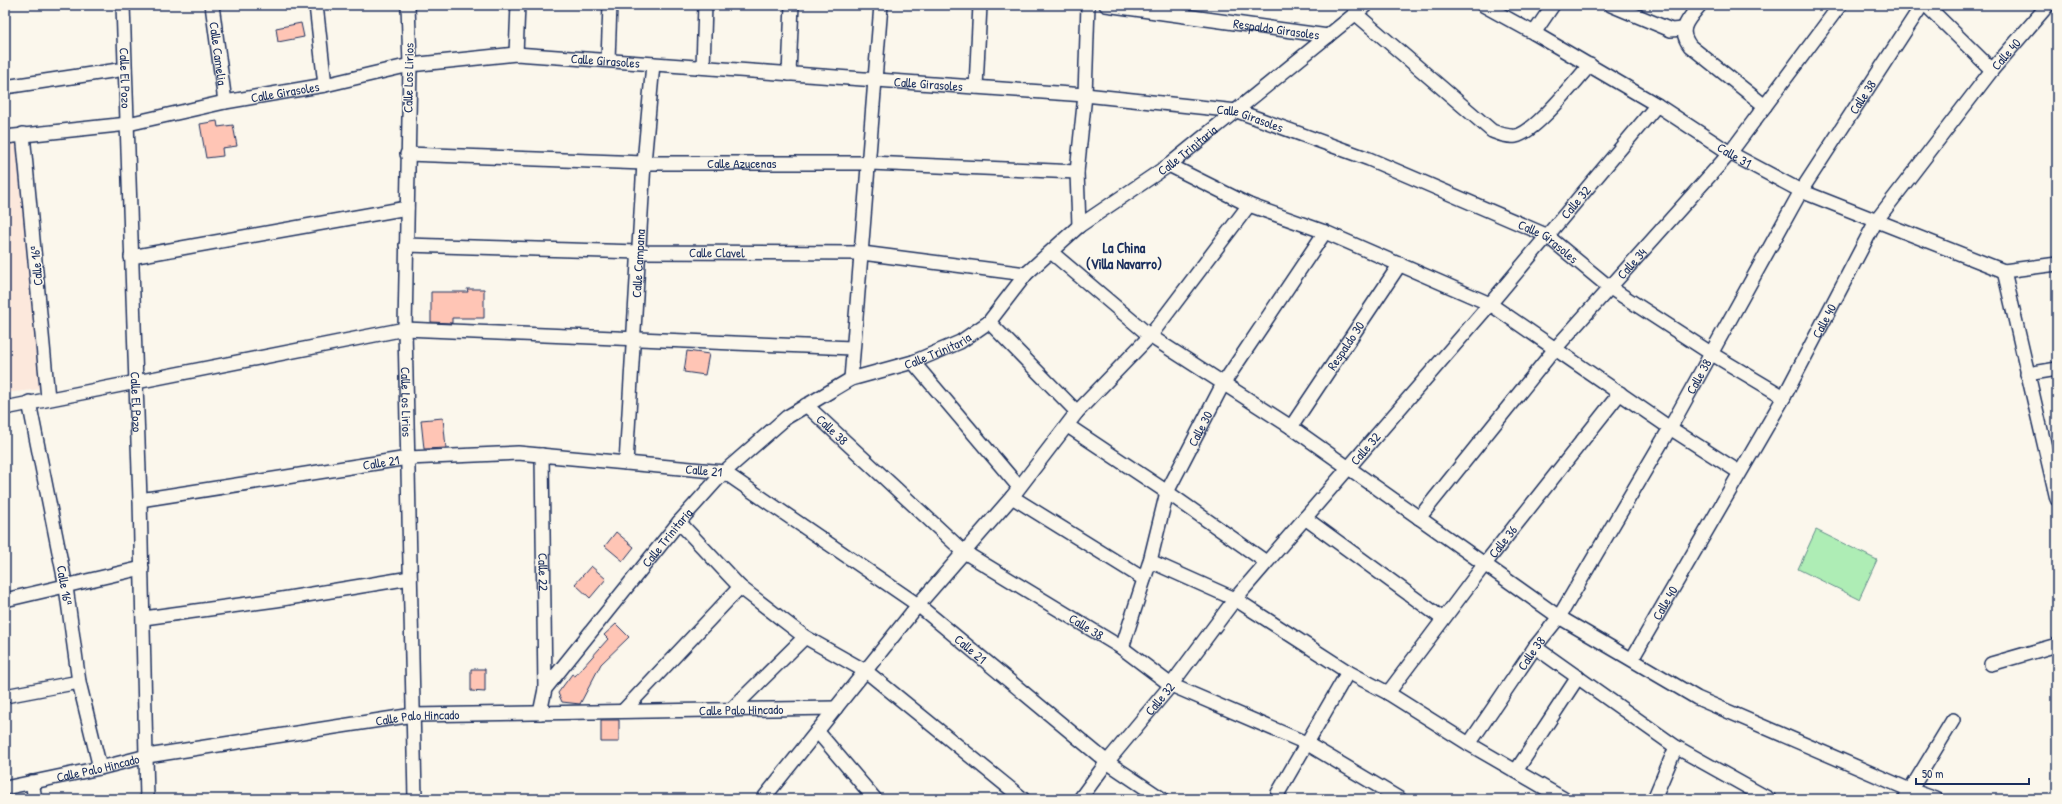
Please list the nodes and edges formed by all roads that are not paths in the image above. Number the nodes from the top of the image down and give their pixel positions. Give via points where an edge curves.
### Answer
1 (123, 5) edge
2 (212, 5) edge
3 (316, 5) edge
4 (408, 5) edge
5 (518, 5) edge
6 (610, 5) edge
7 (705, 5) edge
8 (792, 5) edge
9 (881, 5) edge
10 (980, 5) edge
11 (1088, 5) edge
12 (1106, 5) edge
13 (1366, 5) edge
14 (1483, 5) edge
15 (1553, 5) edge
16 (1611, 5) edge
17 (1700, 5) edge
18 (1840, 5) edge
19 (1922, 5) edge
20 (1926, 5) edge
21 (2048, 5) edge
22 (1356, 14) junction
23 (1683, 29) junction
24 (1534, 33) junction
25 (1328, 36) junction
26 (516, 54) junction
27 (608, 60) junction
28 (653, 64) junction
29 (410, 65) junction
30 (1590, 65) junction
31 (702, 67) junction
32 (126, 69) junction
33 (1992, 70) junction
34 (789, 74) junction
35 (876, 80) junction
36 (325, 85) junction
37 (5, 87) edge
38 (976, 87) junction
39 (1085, 95) junction
40 (225, 102) junction
41 (1657, 105) junction
42 (1765, 106) junction
43 (1236, 111) junction
44 (128, 124) junction
45 (23, 134) junction
46 (5, 136) edge
47 (1730, 153) junction
48 (407, 154) junction
49 (644, 163) junction
50 (870, 163) junction
51 (1169, 165) junction
52 (1076, 172) junction
53 (1801, 191) junction
54 (1249, 205) junction
55 (407, 208) junction
56 (1876, 221) junction
57 (1079, 226) junction
58 (1325, 232) junction
59 (1546, 234) junction
60 (406, 245) junction
61 (639, 252) junction
62 (1051, 252) junction
63 (862, 253) junction
64 (131, 257) junction
65 (1400, 264) junction
66 (2057, 264) edge
67 (2004, 271) junction
68 (1026, 274) junction
69 (1609, 287) junction
70 (1490, 304) junction
71 (989, 322) junction
72 (405, 329) junction
73 (1150, 336) junction
74 (634, 340) junction
75 (852, 348) junction
76 (1554, 350) junction
77 (1712, 354) junction
78 (913, 362) junction
79 (2057, 369) edge
80 (2026, 374) junction
81 (851, 379) junction
82 (136, 381) junction
83 (1223, 384) junction
84 (1620, 393) junction
85 (1784, 397) junction
86 (48, 398) junction
87 (29, 402) junction
88 (806, 406) junction
89 (5, 408) edge
90 (1077, 412) junction
91 (1068, 426) junction
92 (1291, 427) junction
93 (1670, 428) junction
94 (542, 455) junction
95 (408, 458) junction
96 (626, 463) junction
97 (1348, 469) junction
98 (724, 472) junction
99 (1739, 472) junction
100 (2055, 485) edge
101 (1016, 492) junction
102 (1167, 492) junction
103 (2057, 499) edge
104 (140, 500) junction
105 (1305, 518) junction
106 (1419, 518) junction
107 (679, 522) junction
108 (964, 552) junction
109 (1150, 561) junction
110 (1266, 562) junction
111 (1484, 565) junction
112 (142, 568) junction
113 (410, 578) junction
114 (1144, 579) junction
115 (740, 586) junction
116 (66, 587) junction
117 (1235, 599) junction
118 (5, 600) edge
119 (918, 605) junction
120 (1559, 617) junction
121 (144, 618) junction
122 (1443, 619) junction
123 (805, 637) junction
124 (2057, 645) edge
125 (1535, 647) junction
126 (1122, 648) junction
127 (1632, 659) junction
128 (1991, 664) dead end
129 (867, 672) junction
130 (1348, 672) junction
131 (1578, 677) junction
132 (80, 682) junction
133 (1171, 685) junction
134 (545, 690) junction
135 (1388, 693) junction
136 (5, 696) edge
137 (733, 708) junction
138 (836, 708) junction
139 (624, 710) junction
140 (540, 713) junction
141 (413, 715) junction
142 (1953, 720) dead end
143 (817, 731) junction
144 (1306, 743) junction
145 (1469, 744) junction
146 (1676, 747) junction
147 (147, 756) junction
148 (1108, 762) junction
149 (100, 768) junction
150 (1516, 771) junction
151 (32, 782) junction
152 (5, 788) edge
153 (1907, 794) edge
154 (1146, 795) edge
155 (35, 799) edge
156 (147, 799) edge
157 (415, 799) edge
158 (763, 799) edge
159 (874, 799) edge
160 (1023, 799) edge
161 (1080, 799) edge
162 (1162, 799) edge
163 (1279, 799) edge
164 (1400, 799) edge
165 (1564, 799) edge
166 (1654, 799) edge
167 (1769, 799) edge
168 (1936, 799) edge

1 - 32 street, Calle El Pozo
2 - 40 street, Calle Camelia
3 - 36 street
4 - 29 street, Calle Los Lirios
5 - 26 street
6 - 27 street
7 - 31 street
8 - 34 street
9 - 35 street
10 - 38 street
11 - 39 street
12 - 25 street, Respaldo Girasoles
13 - 22 street, Calle Trinitaria
14 - 24 street, Calle 31
15 - 24 street
16 - 23 street via 1672,30
17 - 23 street
18 - 42 street, Calle 34
19 - 53 street, Calle 38
20 - 33 street
21 - 33 street, Calle 40
22 - 25 street, Calle Trinitaria
22 - 30 street via 1486,126 1502,136 1517,136 1539,121
23 - 42 street via 1684,38 1690,46
24 - 30 street, Calle 31
25 - 43 street, Calle Trinitaria
26 - 27 street, Calle Girasoles
26 - 29 street, Calle Girasoles
27 - 28 street, Calle Girasoles
28 - 31 street, Calle Girasoles
28 - 49 street, Calle Campana
29 - 36 street, Calle Girasoles
29 - 48 street, Calle Los Lirios
30 - 41 street, Calle 31
31 - 34 street, Calle Girasoles
32 - 37 street
32 - 44 street, Calle El Pozo
33 - 56 street, Calle 40
34 - 35 street, Calle Girasoles
35 - 38 street, Calle Girasoles
35 - 50 street
36 - 40 street, Calle Girasoles
38 - 39 street, Calle Girasoles
39 - 43 street, Calle Girasoles
39 - 52 street
40 - 44 street, Calle Girasoles
41 - 47 street, Calle 31
41 - 59 street, Calle 32
42 - 47 street, Calle 34
43 - 51 street, Calle Trinitaria
43 - 59 street, Calle Girasoles via 1369,160
44 - 45 street, Calle Girasoles
44 - 64 street, Calle El Pozo
45 - 46 street, Calle Girasoles
45 - 86 street, Calle 16ª
47 - 53 street, Calle 31
47 - 69 street, Calle 34
48 - 49 street, Calle Azucenas
48 - 55 street, Calle Los Lirios
49 - 50 street, Calle Azucenas
49 - 61 street, Calle Campana
50 - 52 street, Calle Azucenas
50 - 63 street
51 - 54 street
51 - 57 street, Calle Trinitaria
52 - 57 street
53 - 56 street, Calle 31
53 - 77 street, Calle 38
54 - 58 street
54 - 73 street
55 - 60 street, Calle Los Lirios
55 - 64 street
56 - 67 street, Calle 31
56 - 85 street, Calle 40
57 - 62 street, Calle Trinitaria
58 - 65 street
58 - 83 street, Calle 30
59 - 69 street, Calle Girasoles
59 - 70 street, Calle 32
60 - 61 street, Calle Clavel
60 - 72 street, Calle Los Lirios
61 - 63 street, Calle Clavel
61 - 74 street, Calle Campana
62 - 68 street, Calle Trinitaria
62 - 73 street
63 - 68 street, Calle Clavel
63 - 75 street
64 - 82 street, Calle El Pozo
65 - 70 street
65 - 92 street, Respaldo 30
66 - 67 street
67 - 80 street
68 - 71 street, Calle Trinitaria
69 - 76 street, Calle 34
69 - 77 street, Calle Girasoles
70 - 76 street
70 - 97 street, Calle 32
71 - 78 street, Calle Trinitaria via 960,342
71 - 90 street
72 - 74 street
72 - 82 street
72 - 95 street, Calle Los Lirios
73 - 83 street
73 - 90 street
74 - 75 street
74 - 96 street, Calle Campana
75 - 81 street
76 - 84 street
76 - 106 street, Calle 34
77 - 85 street, Calle Girasoles
77 - 93 street, Calle 38
78 - 81 street, Calle Trinitaria
78 - 101 street
79 - 80 street
80 - 100 street
81 - 88 street, Calle Trinitaria
82 - 86 street
82 - 104 street, Calle El Pozo
83 - 92 street
83 - 102 street, Calle 30
84 - 93 street
84 - 111 street, Calle 36
85 - 99 street, Calle 40
86 - 87 street
87 - 89 street
87 - 116 street, Calle 16ª
88 - 98 street, Calle Trinitaria via 787,416
88 - 108 street, Calle 38
90 - 91 street
91 - 101 street
91 - 102 street
92 - 97 street
93 - 99 street
93 - 120 street, Calle 38
94 - 95 street, Calle 21 via 518,453
94 - 96 street, Calle 21
94 - 134 street, Calle 22
95 - 104 street, Calle 21
95 - 113 street, Calle Los Lirios
96 - 98 street, Calle 21
97 - 105 street, Calle 32
97 - 106 street
98 - 107 street, Calle Trinitaria
98 - 119 street, Calle 21
99 - 127 street, Calle 40
100 - 103 street
101 - 108 street
101 - 114 street
102 - 109 street, Calle 30
102 - 110 street
104 - 112 street, Calle El Pozo
105 - 110 street, Calle 32
105 - 122 street
106 - 111 street
107 - 115 street
107 - 134 street, Calle Trinitaria
108 - 119 street
108 - 126 street, Calle 38
109 - 114 street, Calle 30
109 - 117 street
110 - 117 street, Calle 32
111 - 120 street
111 - 122 street, Calle 36
112 - 116 street
112 - 121 street, Calle El Pozo
113 - 121 street
113 - 141 street, Calle Los Lirios
114 - 126 street, Calle 30
115 - 123 street
115 - 139 street
116 - 118 street
116 - 132 street, Calle 16ª
117 - 130 street
117 - 133 street, Calle 32
119 - 129 street
119 - 148 street, Calle 21
120 - 125 street, Calle 38
120 - 127 street
121 - 147 street, Calle El Pozo
122 - 135 street, Calle 36
123 - 129 street
123 - 137 street
124 - 128 street
125 - 131 street
125 - 145 street, Calle 38
126 - 133 street, Calle 38
127 - 153 street via 1697,698
129 - 138 street
129 - 160 street
130 - 135 street
130 - 144 street
131 - 146 street
131 - 150 street
132 - 136 street
132 - 149 street, Calle 16ª
133 - 144 street, Calle 38
133 - 148 street, Calle 32
134 - 140 street, Calle Trinitaria
135 - 145 street
137 - 138 street, Calle Palo Hincado
137 - 139 street, Calle Palo Hincado
138 - 143 street
139 - 140 street, Calle Palo Hincado
140 - 141 street, Calle Palo Hincado
141 - 147 street, Calle Palo Hincado
141 - 157 street, Calle Los Lirios
142 - 153 street
143 - 158 street
143 - 159 street
144 - 163 street via 1278,793
144 - 164 street, Calle 38
145 - 150 street
146 - 166 street
146 - 167 street
147 - 149 street, Calle Palo Hincado
147 - 156 street, Calle El Pozo
148 - 154 street, Calle 21
148 - 161 street, Calle 32
149 - 151 street, Calle Palo Hincado
150 - 165 street
151 - 152 street, Calle Palo Hincado
151 - 155 street
153 - 168 street
154 - 162 street, Calle 21

